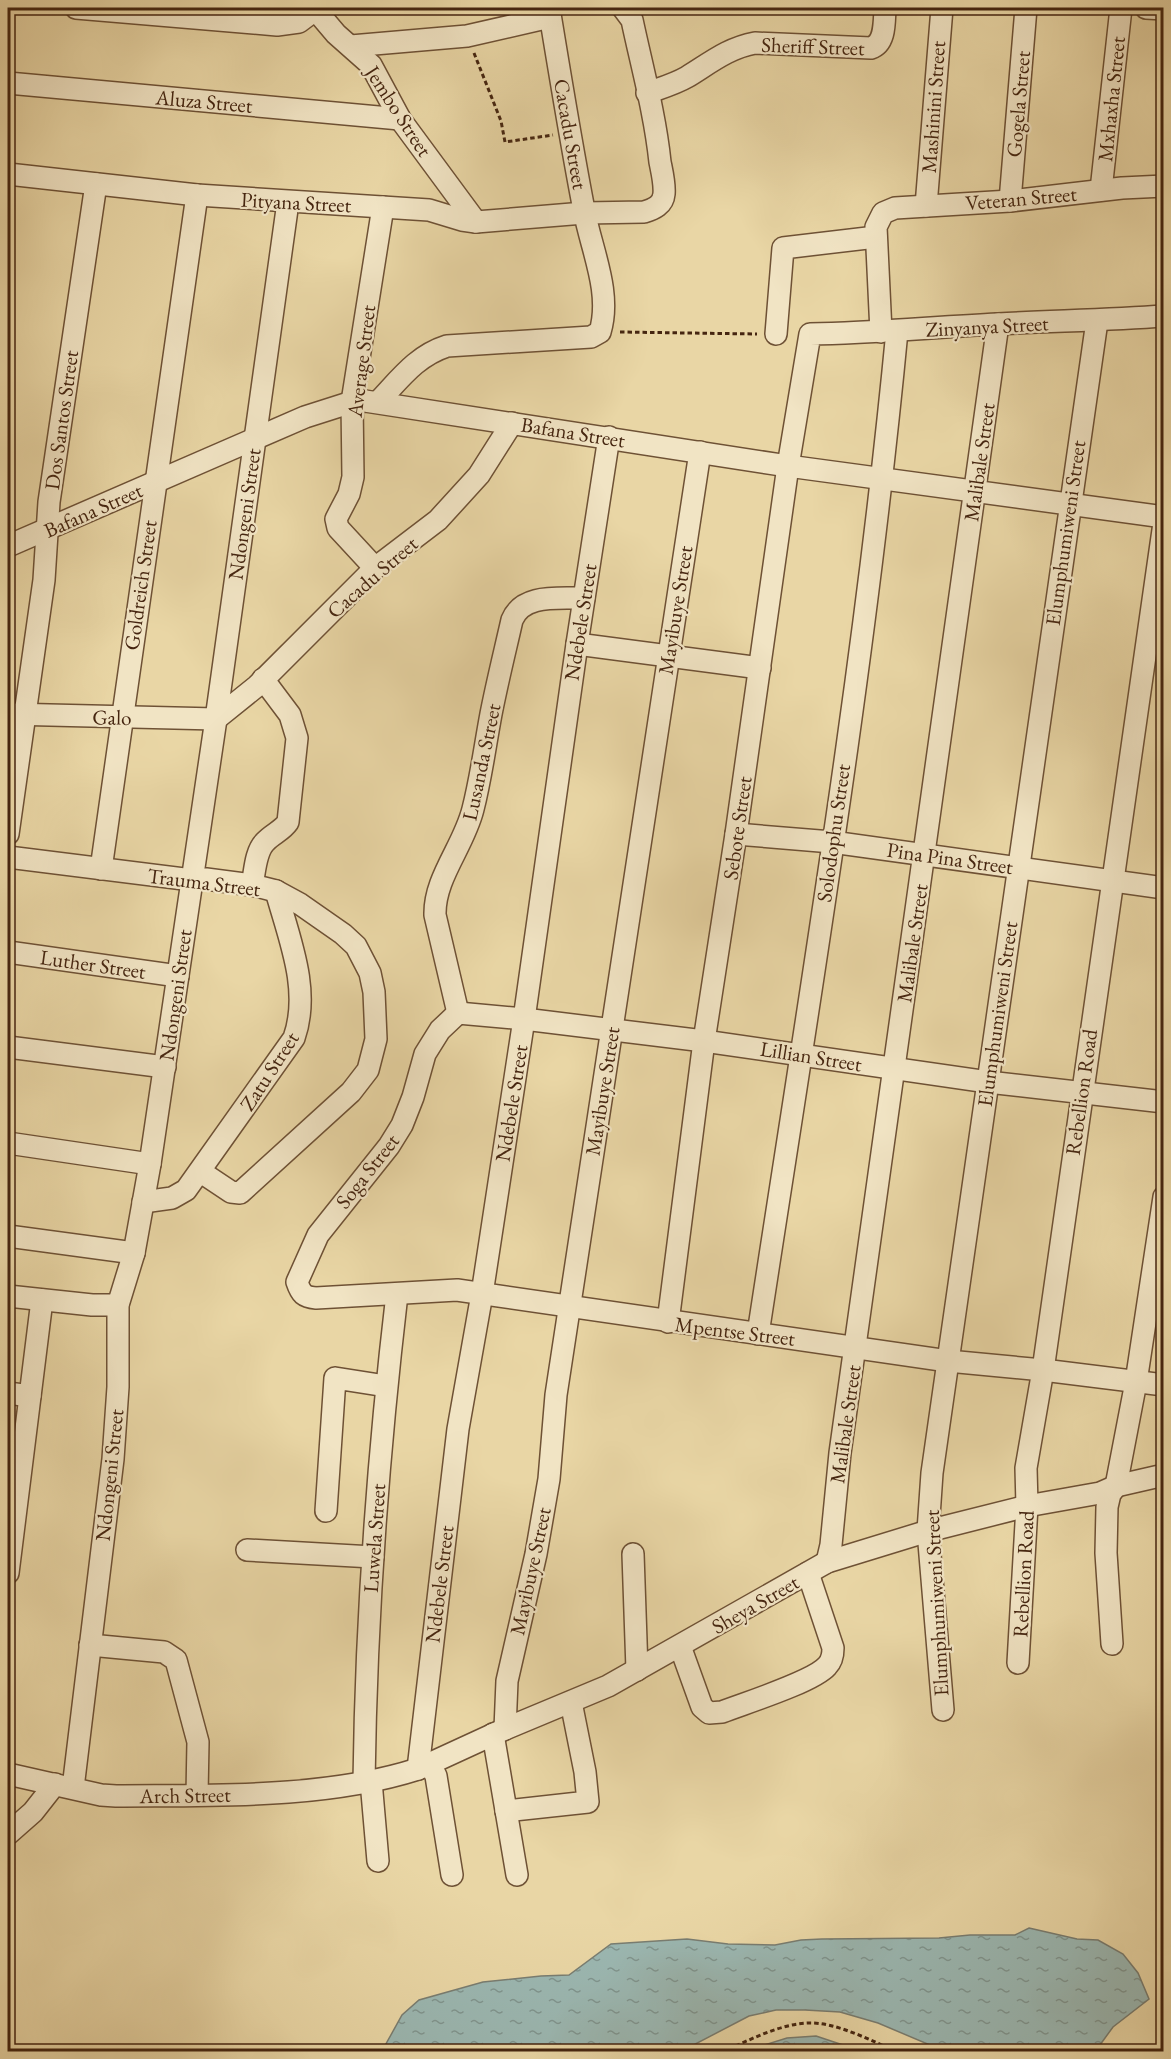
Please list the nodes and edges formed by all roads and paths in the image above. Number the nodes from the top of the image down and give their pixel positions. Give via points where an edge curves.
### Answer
1 (76, 8) edge
2 (314, 8) edge
3 (623, 8) edge
4 (885, 8) edge
5 (942, 8) edge
6 (1026, 8) edge
7 (1121, 8) edge
8 (1146, 8) edge
9 (1164, 9) edge
10 (551, 10) edge
11 (467, 36) junction
12 (351, 46) junction
13 (8, 83) edge
14 (647, 93) junction
15 (400, 119) junction
16 (570, 132) junction
17 (8, 174) edge
18 (96, 184) junction
19 (1164, 186) edge
20 (1101, 190) junction
21 (196, 195) junction
22 (1010, 201) junction
23 (288, 202) junction
24 (926, 206) junction
25 (383, 207) junction
26 (584, 213) junction
27 (476, 222) junction
28 (878, 227) junction
29 (1164, 316) edge
30 (1097, 321) junction
31 (998, 324) junction
32 (600, 332) junction
33 (889, 332) junction
34 (776, 334) joint
35 (810, 334) joint
36 (352, 402) junction
37 (378, 402) junction
38 (512, 423) junction
39 (609, 438) junction
40 (254, 440) junction
41 (700, 452) junction
42 (788, 466) junction
43 (883, 479) junction
44 (155, 483) junction
45 (976, 490) junction
46 (1069, 504) junction
47 (1164, 517) edge
48 (1164, 523) edge
49 (46, 530) junction
50 (8, 546) edge
51 (375, 568) junction
52 (584, 597) junction
53 (577, 644) junction
54 (667, 657) junction
55 (760, 668) junction
56 (263, 679) junction
57 (16, 715) edge
58 (122, 717) junction
59 (216, 718) junction
60 (8, 834) edge
61 (736, 834) junction
62 (832, 842) junction
63 (923, 855) junction
64 (8, 857) edge
65 (1017, 868) junction
66 (101, 869) junction
67 (192, 880) junction
68 (1112, 882) junction
69 (252, 885) junction
70 (1164, 888) edge
71 (276, 891) junction
72 (8, 952) edge
73 (178, 976) junction
74 (458, 1013) junction
75 (525, 1019) junction
76 (611, 1030) junction
77 (704, 1041) junction
78 (8, 1047) edge
79 (801, 1054) junction
80 (165, 1066) junction
81 (895, 1069) junction
82 (988, 1082) junction
83 (1081, 1093) junction
84 (1164, 1102) edge
85 (8, 1143) edge
86 (150, 1164) junction
87 (201, 1172) junction
88 (1164, 1197) edge
89 (143, 1202) junction
90 (8, 1236) edge
91 (134, 1253) junction
92 (397, 1294) junction
93 (482, 1294) junction
94 (8, 1296) edge
95 (306, 1297) joint
96 (42, 1300) junction
97 (118, 1305) junction
98 (569, 1307) junction
99 (668, 1322) junction
100 (758, 1334) junction
101 (855, 1347) junction
102 (948, 1361) junction
103 (1043, 1370) junction
104 (1136, 1382) junction
105 (1164, 1385) edge
106 (386, 1386) junction
107 (8, 1393) edge
108 (30, 1396) junction
109 (1164, 1475) edge
110 (1116, 1486) junction
111 (12, 1491) edge
112 (1027, 1506) junction
113 (326, 1511) dead end
114 (928, 1531) junction
115 (247, 1550) dead end
116 (633, 1554) dead end
117 (373, 1557) junction
118 (827, 1562) junction
119 (808, 1573) junction
120 (8, 1574) edge
121 (1112, 1644) dead end
122 (90, 1645) junction
123 (680, 1646) junction
124 (1018, 1663) dead end
125 (637, 1670) junction
126 (571, 1702) junction
127 (943, 1710) dead end
128 (499, 1731) junction
129 (424, 1767) junction
130 (8, 1774) edge
131 (367, 1782) junction
132 (64, 1786) junction
133 (197, 1795) junction
134 (506, 1811) junction
135 (8, 1834) edge
136 (378, 1861) dead end
137 (452, 1875) dead end
138 (517, 1875) dead end
139 (722, 2052) edge
140 (897, 2052) edge

1 - 2 street via 278,25 299,22
2 - 12 street, Jembo Street
3 - 14 street, Pityana Street via 632,20
4 - 14 street, Sheriff Street via 882,40 876,47 742,45 681,80
5 - 24 street, Mashinini Street
6 - 22 street, Gogela Street
7 - 20 street, Mxhaxha Street
8 - 9 street
10 - 11 street
10 - 16 street, Cacadu Street
11 - 12 street
11 - 16 path via 501,121 505,142
12 - 15 street, Jembo Street via 371,65
13 - 15 street, Aluza Street
14 - 26 street, Pityana Street via 664,195 660,203 644,212
15 - 27 street, Jembo Street
16 - 26 street, Cacadu Street
17 - 18 street, Pityana Street
18 - 21 street, Pityana Street
18 - 49 street, Dos Santos Street
19 - 20 street, Veteran Street
20 - 22 street, Veteran Street
21 - 23 street, Pityana Street
21 - 44 street, Goldreich Street
22 - 24 street, Veteran Street
23 - 25 street, Pityana Street
23 - 40 street, Ndongeni Street
24 - 28 street, Veteran Street via 883,213
25 - 27 street, Pityana Street via 429,210
25 - 36 street, Average Street
26 - 27 street, Pityana Street
26 - 32 street, Cacadu Street via 601,282
28 - 33 street, Solodophu Street
28 - 34 street, Veteran Street via 783,248
29 - 30 street, Zinyanya Street
30 - 31 street, Zinyanya Street
30 - 46 street, Elumphumiweni Street
31 - 33 street, Zinyanya Street
31 - 45 street, Malibale Street
32 - 34 path
32 - 37 street via 591,337 434,350 418,360
33 - 35 street, Zinyanya Street
33 - 43 street, Solodophu Street
35 - 42 street, Sebote Street
36 - 37 street, Bafana Street
36 - 40 street, Bafana Street via 305,417
36 - 51 street, Average Street via 353,477 336,524
37 - 38 street, Bafana Street
38 - 39 street, Bafana Street
38 - 51 street, Cacadu Street via 479,475 438,520
39 - 41 street, Bafana Street
39 - 52 street, Ndebele Street
40 - 44 street, Bafana Street
40 - 59 street, Ndongeni Street
41 - 42 street, Bafana Street
41 - 54 street, Mayibuye Street
42 - 43 street, Bafana Street
42 - 55 street, Sebote Street
43 - 45 street, Bafana Street
43 - 62 street, Solodophu Street
44 - 49 street, Bafana Street
44 - 58 street, Goldreich Street
45 - 46 street, Bafana Street
45 - 63 street, Malibale Street
46 - 47 street, Bafana Street
46 - 65 street, Elumphumiweni Street
48 - 68 street, Rebellion Road
49 - 50 street, Bafana Street
49 - 57 street, Dos Santos Street via 44,580
51 - 56 street, Cacadu Street
52 - 53 street, Ndebele Street
52 - 74 street, Lusanda Street via 529,602 518,609 512,620 474,808 435,902
53 - 54 street
53 - 75 street, Ndebele Street
54 - 55 street
54 - 76 street, Mayibuye Street
55 - 61 street, Sebote Street
56 - 59 street, Cacadu Street
56 - 69 street via 290,716 297,738 290,816 284,828 263,844
57 - 58 street, Galo
57 - 60 street, Dos Santos Street
58 - 59 street, Galo
58 - 66 street, Goldreich Street
59 - 67 street, Ndongeni Street
61 - 62 street, Pina Pina Street
61 - 77 street, Sebote Street
62 - 63 street, Pina Pina Street
62 - 79 street, Solodophu Street
63 - 65 street, Pina Pina Street
63 - 81 street, Malibale Street
64 - 66 street, Trauma Street
65 - 68 street, Pina Pina Street
65 - 82 street, Elumphumiweni Street
66 - 67 street, Trauma Street
67 - 69 street, Trauma Street
67 - 73 street, Ndongeni Street
68 - 70 street, Pina Pina Street
68 - 83 street, Rebellion Road
69 - 71 street, Trauma Street
71 - 87 street, Zatu Street via 298,973 298,1027
71 - 87 street, Trauma Street via 344,934 364,959 374,992 373,1057 351,1092 245,1190 231,1192
72 - 73 street, Luther Street
73 - 80 street, Ndongeni Street
74 - 75 street, Lillian Street
74 - 95 street, Soga Street via 440,1030 425,1054 413,1097 389,1146 318,1235 297,1282
75 - 76 street, Lillian Street
75 - 93 street, Ndebele Street
76 - 77 street, Lillian Street
76 - 98 street, Mayibuye Street
77 - 79 street, Lillian Street
77 - 99 street, Sebote Street
78 - 80 street
79 - 81 street, Lillian Street
79 - 100 street, Solodophu Street
80 - 86 street, Ndongeni Street
81 - 82 street, Lillian Street
81 - 101 street, Malibale Street
82 - 83 street, Lillian Street
82 - 102 street, Elumphumiweni Street
83 - 84 street, Lillian Street
83 - 103 street, Rebellion Road
85 - 86 street
86 - 89 street, Ndongeni Street
87 - 89 street, Zatu Street via 179,1195
88 - 104 street
89 - 91 street, Ndongeni Street
90 - 91 street
91 - 97 street, Ndongeni Street
92 - 93 street, Mpentse Street via 449,1290
92 - 95 street, Mpentse Street
92 - 106 street, Luwela Street
93 - 98 street, Mpentse Street
93 - 129 street, Ndebele Street via 458,1429
94 - 96 street
96 - 97 street
96 - 108 street
97 - 122 street, Ndongeni Street via 113,1459
98 - 99 street, Mpentse Street
98 - 128 street, Mayibuye Street via 549,1479
99 - 100 street, Mpentse Street
100 - 101 street, Mpentse Street
101 - 102 street, Mpentse Street
101 - 118 street, Malibale Street
102 - 103 street, Mpentse Street
102 - 114 street, Elumphumiweni Street
103 - 104 street, Mpentse Street
103 - 112 street, Rebellion Road via 1028,1458
104 - 105 street, Mpentse Street
104 - 110 street
106 - 113 street via 335,1378
106 - 117 street, Luwela Street
107 - 108 street
108 - 111 street
109 - 110 street, Sheya Street
110 - 112 street, Sheya Street via 1100,1493
110 - 121 street via 1107,1507
111 - 120 street
112 - 114 street, Sheya Street
112 - 124 street, Rebellion Road
114 - 118 street, Sheya Street
114 - 127 street, Elumphumiweni Street
115 - 117 street
116 - 125 street
117 - 131 street, Luwela Street via 365,1687
118 - 119 street, Sheya Street
119 - 123 street, Sheya Street
119 - 123 street via 833,1655 828,1666 810,1677 722,1712 709,1713 702,1707
122 - 132 street, Ndongeni Street
122 - 133 street via 164,1652 176,1660 198,1742
123 - 125 street, Sheya Street
125 - 126 street, Sheya Street
126 - 128 street, Sheya Street
126 - 134 street via 588,1802
128 - 129 street, Sheya Street
128 - 134 street, Mayibuye Street
129 - 131 street, Sheya Street
129 - 137 street via 436,1776
130 - 132 street, Arch Street
131 - 133 street, Arch Street
131 - 136 street, Luwela Street
132 - 133 street, Arch Street via 116,1796
132 - 135 street
134 - 138 street, Mayibuye Street
139 - 140 path via 770,2032 811,2022 840,2028

